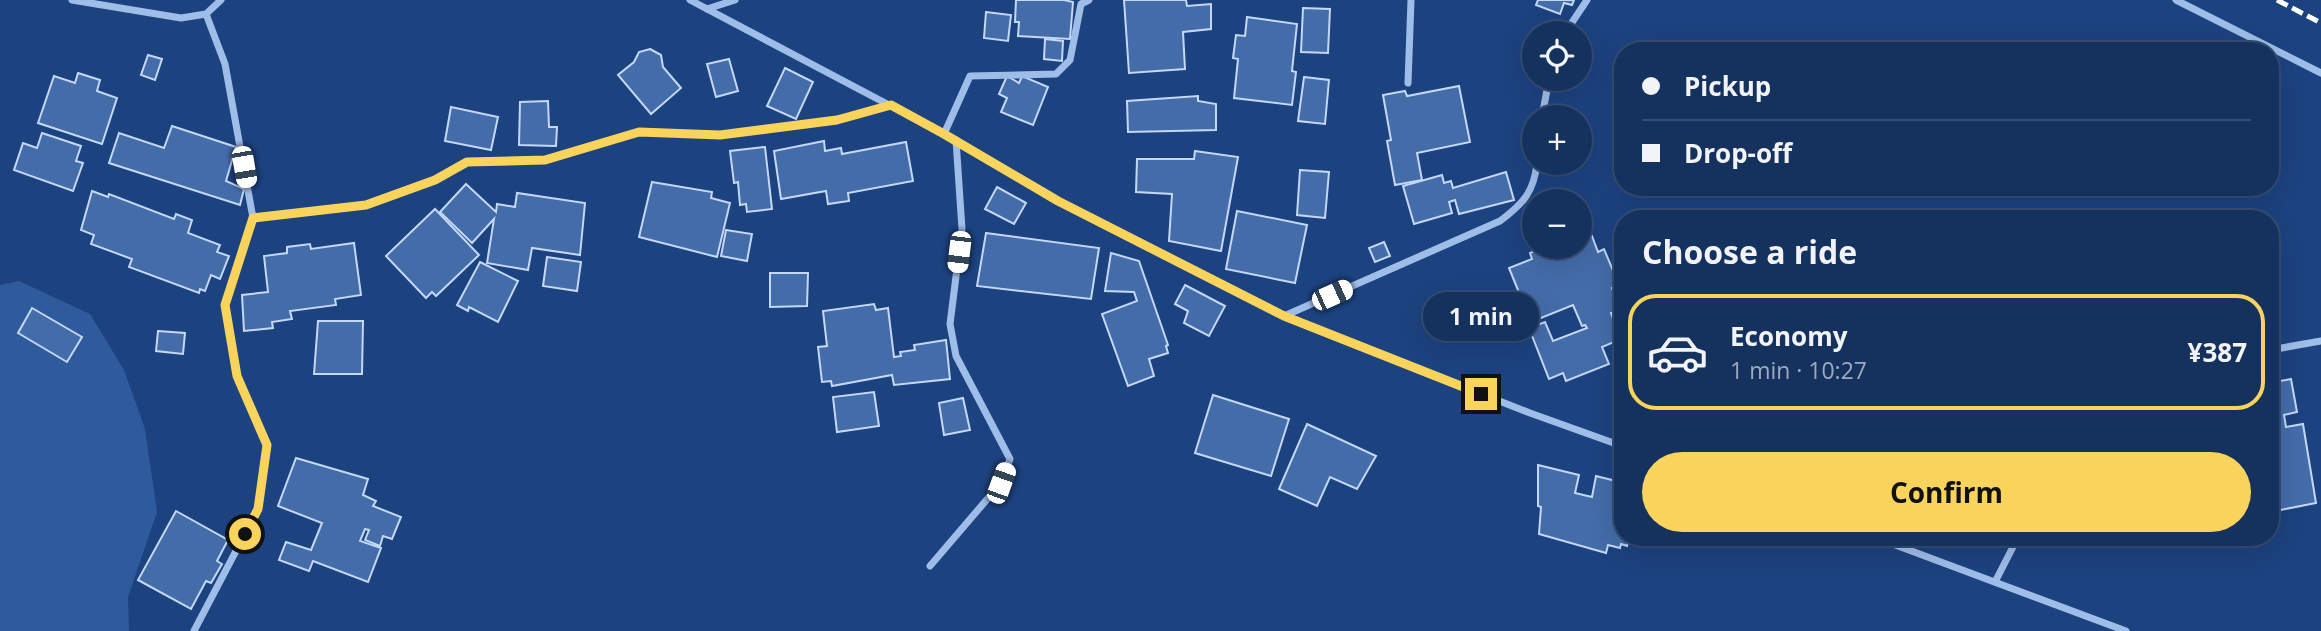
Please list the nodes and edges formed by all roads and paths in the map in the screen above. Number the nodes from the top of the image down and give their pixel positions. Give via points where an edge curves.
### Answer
1 (72, 0) edge
2 (221, 0) edge
3 (690, 0) edge
4 (706, 0) edge
5 (735, 0) edge
6 (1089, 0) edge
7 (1411, 0) edge
8 (1587, 0) edge
9 (2176, 0) edge
10 (707, 9) junction
11 (206, 14) junction
12 (1574, 21) edge
13 (2259, 42) edge
14 (2279, 52) edge
15 (2321, 73) edge
16 (1408, 83) dead end
17 (891, 105) junction
18 (944, 134) junction
19 (956, 140) junction
20 (1536, 175) edge
21 (253, 218) junction
22 (1284, 316) junction
23 (2321, 341) edge
24 (2279, 348) edge
25 (1614, 443) edge
26 (1898, 546) edge
27 (2014, 546) edge
28 (930, 566) dead end
29 (1996, 582) junction
30 (194, 631) edge
31 (2126, 631) edge

1 - 11 street via 181,18
2 - 11 street
3 - 10 street
4 - 10 street
5 - 10 street
6 - 18 street via 1081,4 1070,60 1056,74 970,76
7 - 16 street
8 - 12 street
9 - 13 street
10 - 17 street
11 - 21 street via 225,64
14 - 15 street
17 - 18 street
17 - 21 street via 837,120 720,135 639,132 545,160 467,162 435,180 366,205
18 - 19 street
19 - 22 street via 1058,201
19 - 28 street via 962,229 950,324 956,356 1010,459 1001,483
20 - 22 street via 1523,204 1500,221
21 - 30 street via 225,305 237,376 267,445 258,509
22 - 25 street
23 - 24 street
26 - 29 street
27 - 29 street
29 - 31 street

